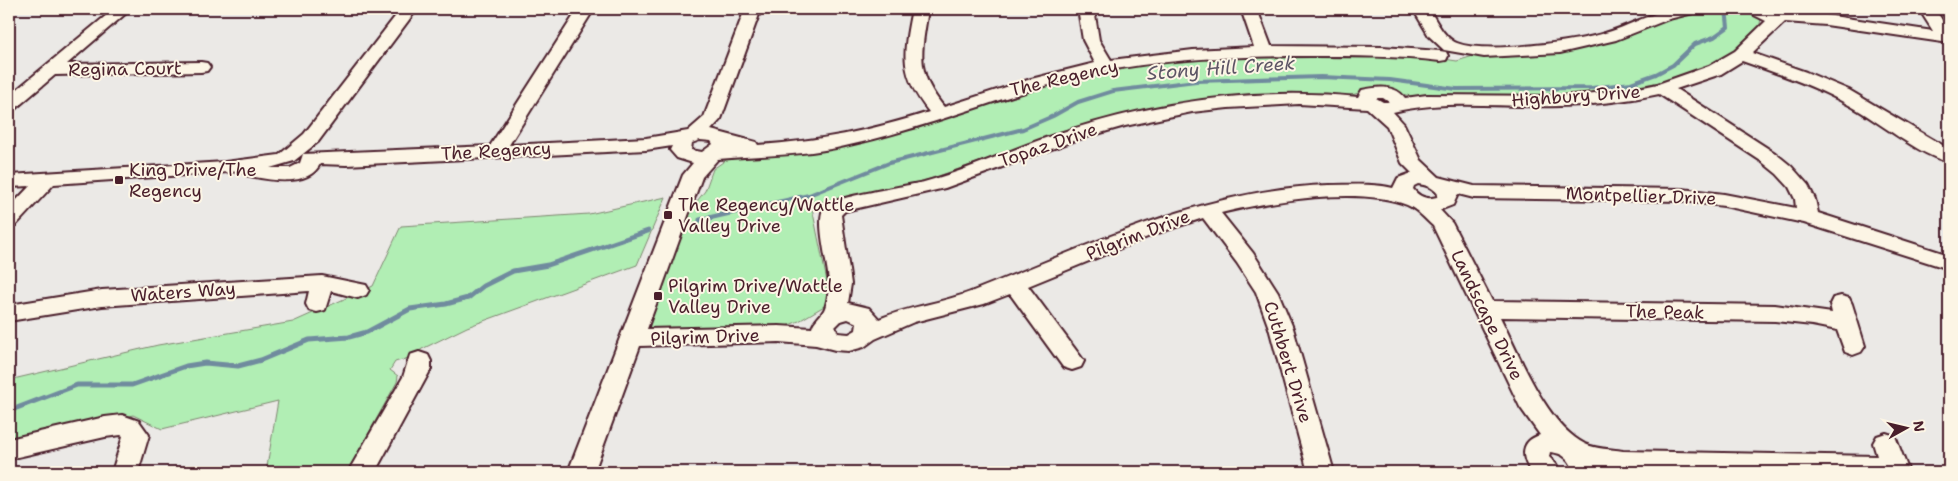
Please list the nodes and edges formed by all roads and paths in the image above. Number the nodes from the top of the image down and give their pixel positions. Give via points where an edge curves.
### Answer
1 (123, 9) edge
2 (409, 9) edge
3 (586, 9) edge
4 (753, 9) edge
5 (920, 9) edge
6 (1086, 9) edge
7 (1249, 9) edge
8 (1420, 9) edge
9 (1690, 9) edge
10 (1742, 9) edge
11 (1927, 9) edge
12 (1770, 15) edge
13 (1947, 38) edge
14 (1444, 48) junction
15 (1264, 51) junction
16 (1741, 54) junction
17 (200, 67) dead end
18 (1107, 67) junction
19 (50, 70) junction
20 (1662, 88) junction
21 (1370, 101) junction
22 (9, 105) edge
23 (1394, 107) junction
24 (940, 114) junction
25 (714, 140) junction
26 (496, 151) junction
27 (689, 151) junction
28 (1949, 156) edge
29 (296, 159) junction
30 (48, 179) junction
31 (9, 181) edge
32 (1412, 185) junction
33 (1440, 197) junction
34 (1207, 209) junction
35 (1808, 216) junction
36 (9, 220) edge
37 (1949, 262) edge
38 (1015, 284) junction
39 (358, 290) dead end
40 (1484, 309) junction
41 (9, 313) edge
42 (847, 323) junction
43 (632, 338) junction
44 (1853, 346) dead end
45 (419, 361) dead end
46 (1072, 361) dead end
47 (1533, 407) junction
48 (1538, 446) junction
49 (9, 449) edge
50 (1580, 461) edge
51 (1892, 461) edge
52 (125, 472) edge
53 (361, 472) edge
54 (581, 472) edge
55 (1321, 472) edge
56 (1547, 472) edge

1 - 19 street
2 - 29 street
3 - 26 street
4 - 25 street
5 - 24 street via 912,69 922,93
6 - 18 street via 1088,36
7 - 15 street
8 - 14 street
9 - 14 street, The Regency via 1664,15 1627,32 1546,50 1484,52
10 - 12 street
11 - 13 street
12 - 13 street
12 - 16 street, Highbury Drive
14 - 15 street, The Regency via 1405,52
15 - 18 street, The Regency
16 - 20 street, Highbury Drive via 1715,70
16 - 28 street via 1844,95
17 - 19 street, Regina Court
18 - 24 street, The Regency via 1030,85
19 - 22 street
20 - 23 street, Highbury Drive via 1629,95 1561,101 1427,100
20 - 35 street via 1768,156 1784,170 1798,185
21 - 23 street, Landscape Drive
21 - 23 street, Topaz Drive via 1380,92
21 - 42 street, Topaz Drive via 1290,99 1227,103 1137,117 1087,130 938,184 842,205 832,210 830,219
23 - 32 street, Landscape Drive
24 - 25 street, The Regency via 842,141 797,148 761,149
25 - 27 street
25 - 27 street, The Regency via 704,134
26 - 27 street, The Regency via 646,144
26 - 29 street, The Regency
27 - 43 street
29 - 30 street, The Regency via 226,168
30 - 31 street, The Regency
30 - 36 street
32 - 33 street, Landscape Drive
32 - 33 street, Montpellier Drive via 1416,178
32 - 34 street, Pilgrim Drive via 1376,191 1296,192
33 - 35 street, Montpellier Drive via 1474,192 1682,195
33 - 40 street, Landscape Drive
34 - 38 street, Pilgrim Drive via 1148,229
34 - 55 street, Cuthbert Drive via 1267,292 1281,328
35 - 37 street, Montpellier Drive
38 - 42 street, Pilgrim Drive via 976,299 908,316
38 - 46 street
39 - 41 street, Waters Way via 340,284 319,293 102,298
40 - 44 street, The Peak via 1775,313 1812,317 1843,314
40 - 47 street, Landscape Drive
42 - 43 street, Pilgrim Drive via 810,337 779,334
43 - 54 street
45 - 53 street via 414,378
47 - 48 street, Landscape Drive
47 - 50 street, Landscape Drive
48 - 50 street via 1548,442
48 - 56 street, Landscape Drive via 1536,457
49 - 52 street via 118,424 134,430 136,435
50 - 51 street via 1604,465 1623,462

